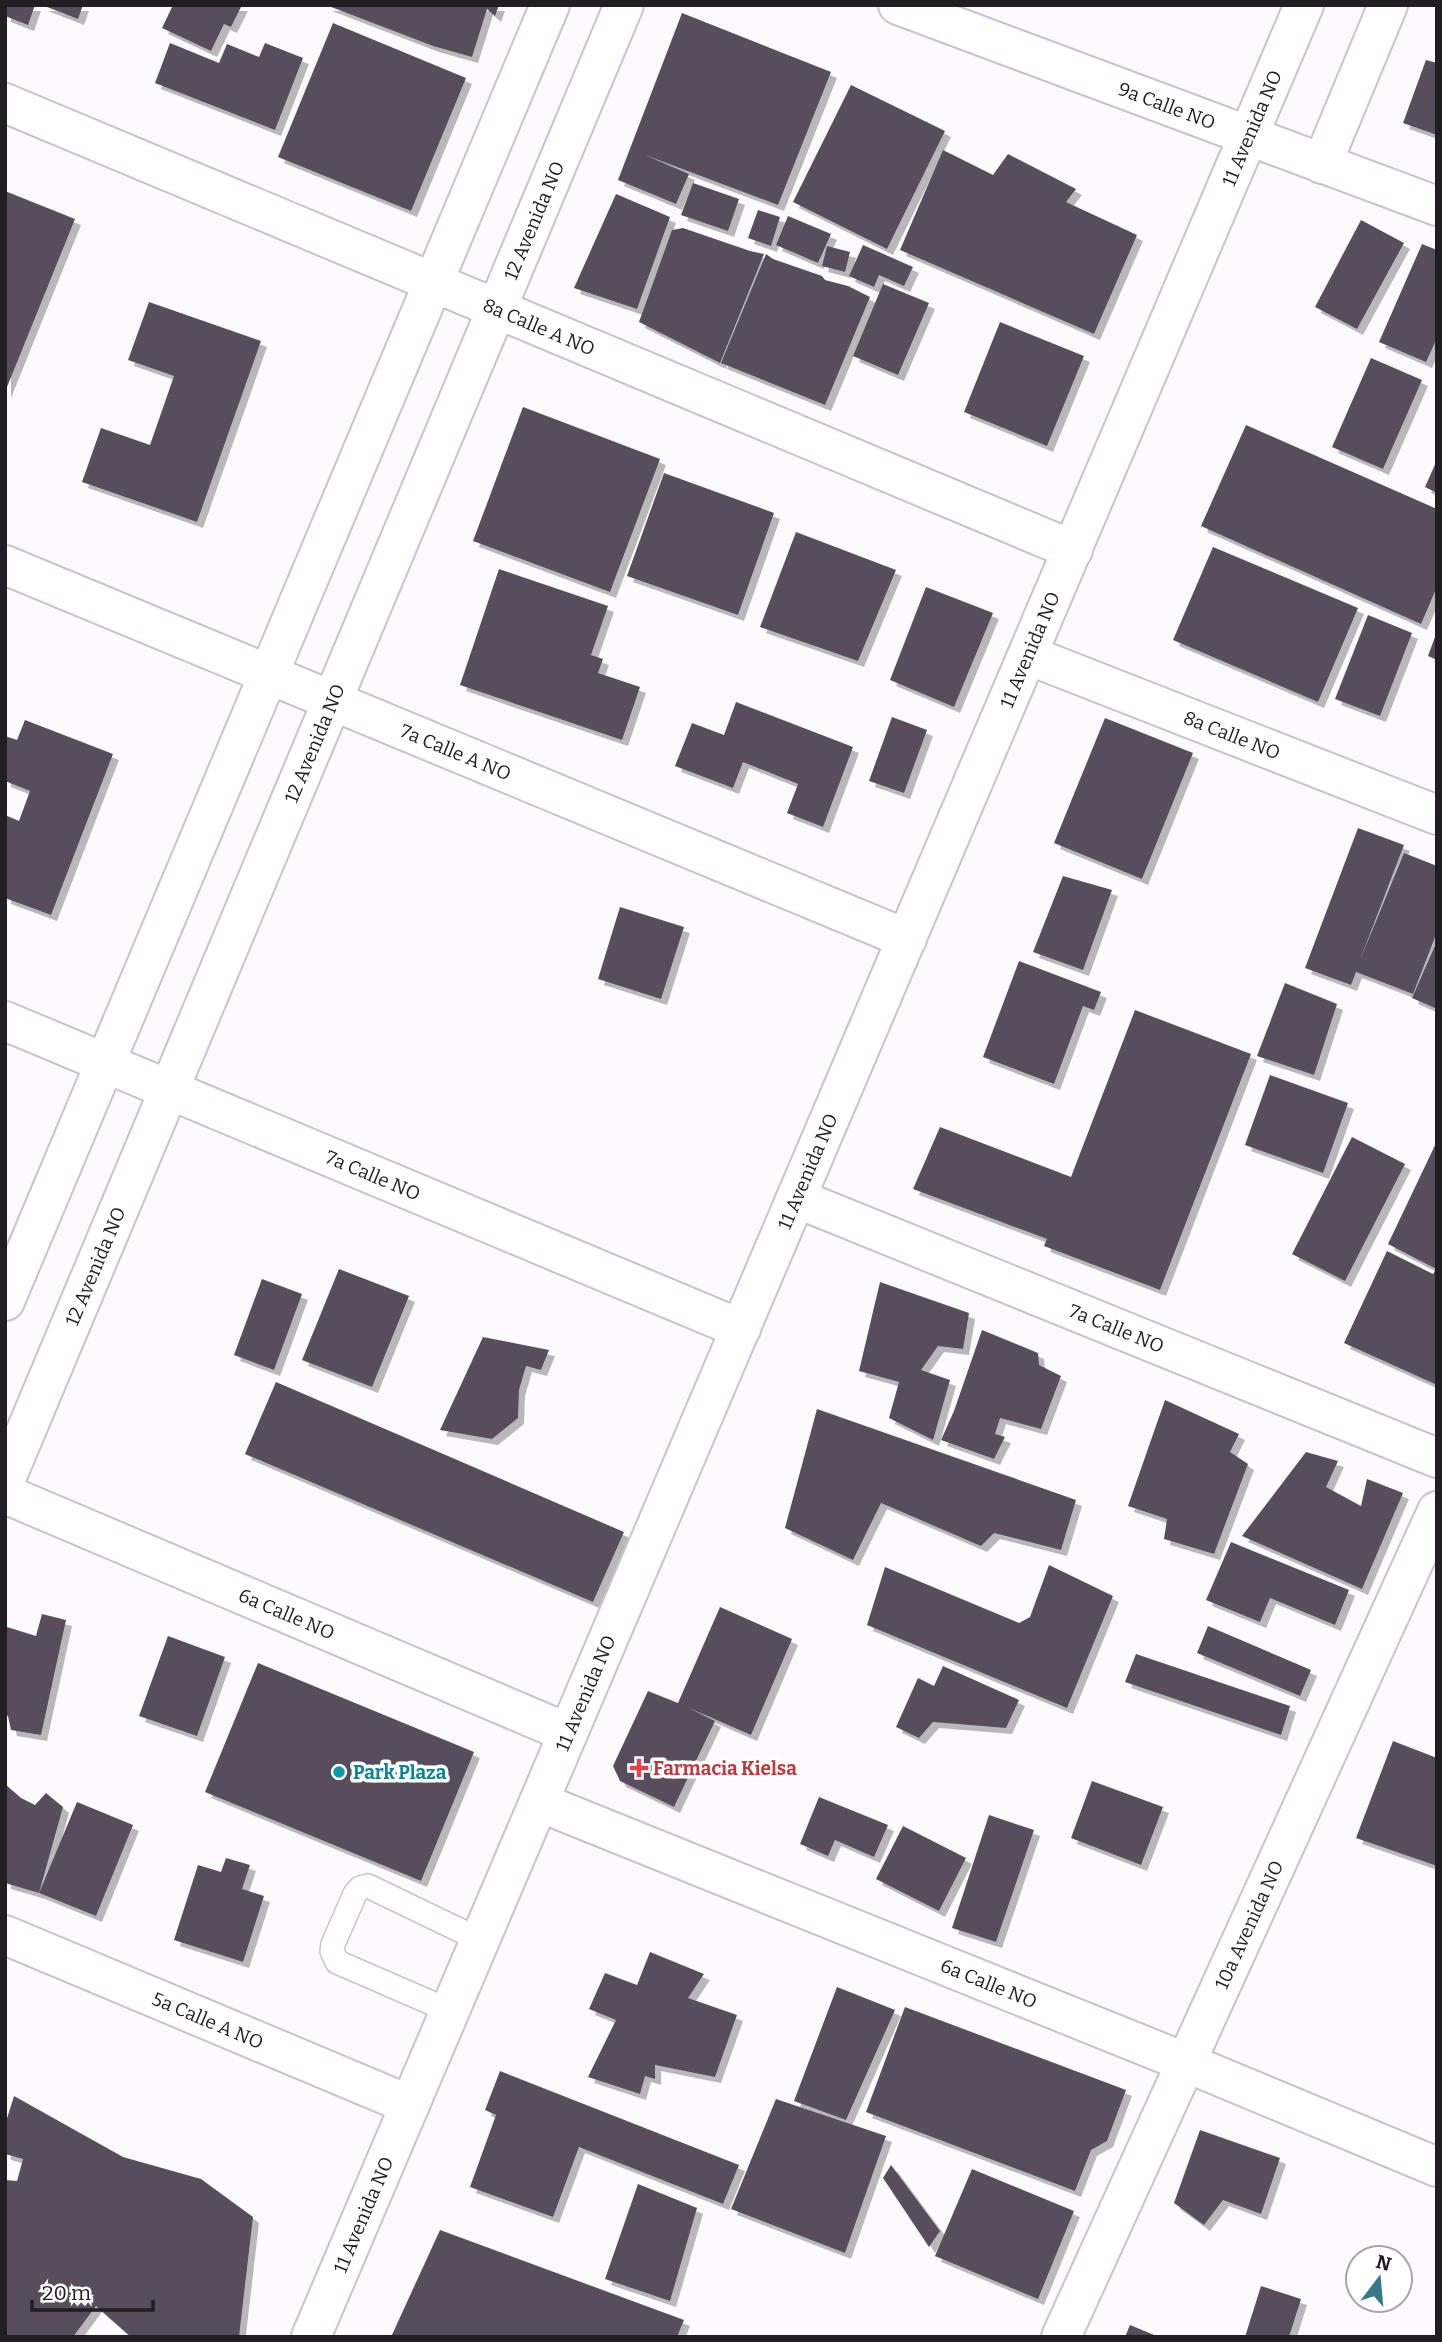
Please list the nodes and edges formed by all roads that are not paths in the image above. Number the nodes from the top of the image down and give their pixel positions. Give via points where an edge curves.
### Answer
1 (550, 5) edge
2 (624, 5) edge
3 (898, 5) edge
4 (1304, 5) edge
5 (1388, 5) edge
6 (5, 103) edge
7 (1249, 136) junction
8 (1322, 164) junction
9 (1437, 206) edge
10 (433, 283) junction
11 (497, 309) junction
12 (1073, 550) junction
13 (5, 565) edge
14 (1028, 654) junction
15 (268, 674) junction
16 (331, 700) junction
17 (1437, 815) edge
18 (907, 939) junction
19 (5, 1021) edge
20 (106, 1063) junction
21 (170, 1090) junction
22 (796, 1198) junction
23 (5, 1301) edge
24 (741, 1329) junction
25 (1437, 1458) edge
26 (5, 1482) edge
27 (5, 1494) edge
28 (1437, 1511) edge
29 (569, 1733) junction
30 (539, 1802) junction
31 (5, 1935) edge
32 (480, 1940) junction
33 (450, 2011) junction
34 (1187, 2063) junction
35 (410, 2105) junction
36 (1437, 2168) edge
37 (311, 2337) edge
38 (1061, 2337) edge

1 - 10 street
2 - 11 street, 12 Avenida NO
3 - 7 street, 9a Calle NO
4 - 7 street, 11 Avenida NO
5 - 8 street
6 - 10 street, 8a Calle A NO
7 - 8 street, 9a Calle NO
7 - 12 street, 11 Avenida NO
8 - 9 street, 9a Calle NO
10 - 11 street, 8a Calle A NO
10 - 15 street
11 - 12 street, 8a Calle A NO
11 - 16 street, 12 Avenida NO
12 - 14 street, 11 Avenida NO
13 - 15 street, 7a Calle A NO
14 - 17 street, 8a Calle NO
14 - 18 street, 11 Avenida NO
15 - 16 street, 7a Calle A NO
15 - 20 street
16 - 18 street, 7a Calle A NO
16 - 21 street, 12 Avenida NO
18 - 22 street, 11 Avenida NO
19 - 20 street, 7a Calle NO
20 - 21 street, 7a Calle NO
20 - 23 street
21 - 24 street, 7a Calle NO
21 - 26 street, 12 Avenida NO
22 - 24 street, 11 Avenida NO
22 - 25 street, 7a Calle NO
24 - 29 street, 11 Avenida NO
27 - 29 street, 6a Calle NO
28 - 34 street, 10a Avenida NO
29 - 30 street, 11 Avenida NO
30 - 32 street, 11 Avenida NO
30 - 34 street, 6a Calle NO
31 - 35 street, 5a Calle A NO
32 - 33 street, 11 Avenida NO
32 - 33 lane via 368,1886 355,1894 333,1944 337,1962
33 - 35 street, 11 Avenida NO
34 - 36 street, 6a Calle NO
34 - 38 street, 10a Avenida NO
35 - 37 street, 11 Avenida NO

